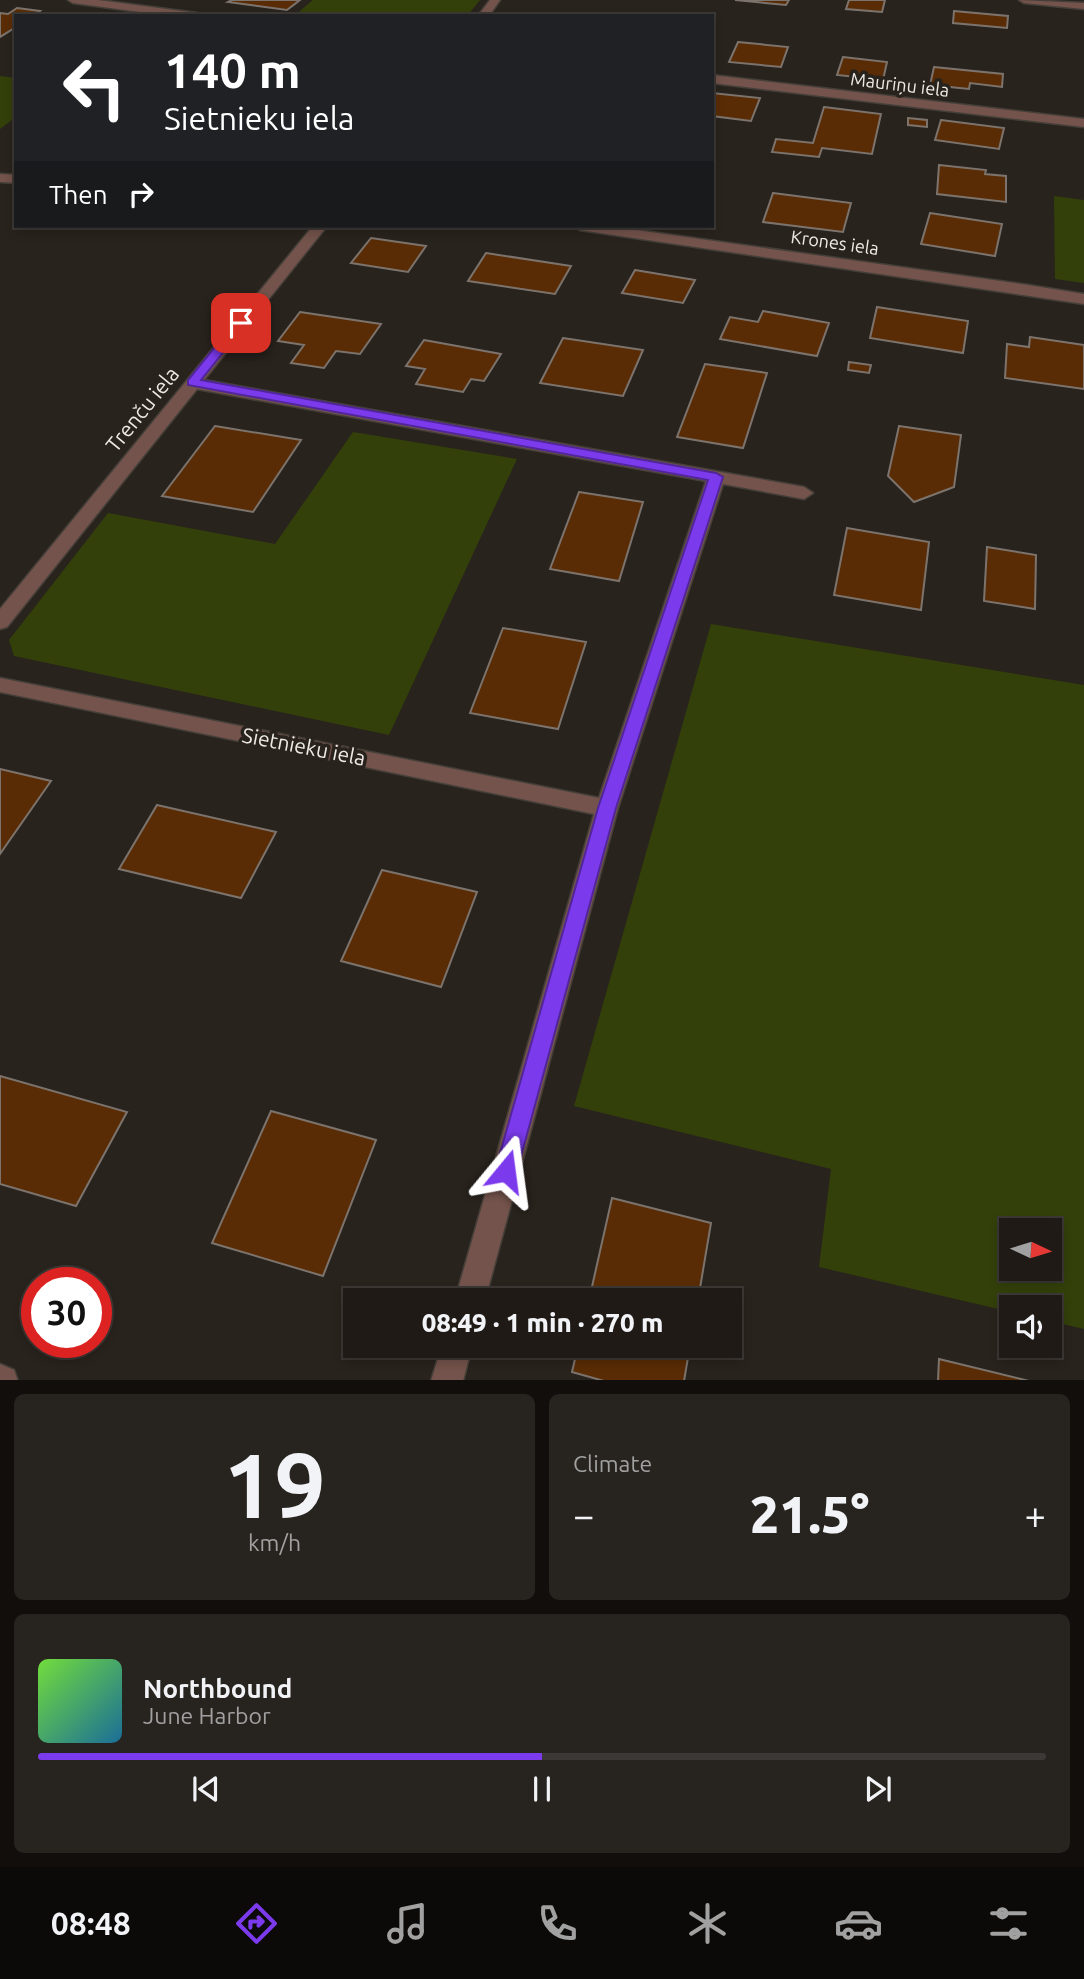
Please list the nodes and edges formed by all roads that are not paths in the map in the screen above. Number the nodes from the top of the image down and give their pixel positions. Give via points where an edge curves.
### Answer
1 (73, 0) edge
2 (495, 0) edge
3 (1024, 0) edge
4 (1084, 6) edge
5 (182, 14) edge
6 (484, 14) edge
7 (714, 79) edge
8 (1084, 123) edge
9 (318, 228) edge
10 (594, 228) edge
11 (1084, 299) edge
12 (192, 383) junction
13 (716, 477) junction
14 (804, 493) dead end
15 (0, 622) edge
16 (0, 685) edge
17 (607, 808) junction
18 (473, 1288) edge
19 (454, 1358) edge
20 (447, 1380) edge

1 - 5 street
2 - 6 street
3 - 4 street
7 - 8 street, Mauriņu iela
9 - 12 street, Trenču iela
10 - 11 street, Krones iela
12 - 13 street
12 - 15 street, Trenču iela
13 - 14 street
13 - 17 street
16 - 17 street, Sietnieku iela
17 - 18 street
19 - 20 street

